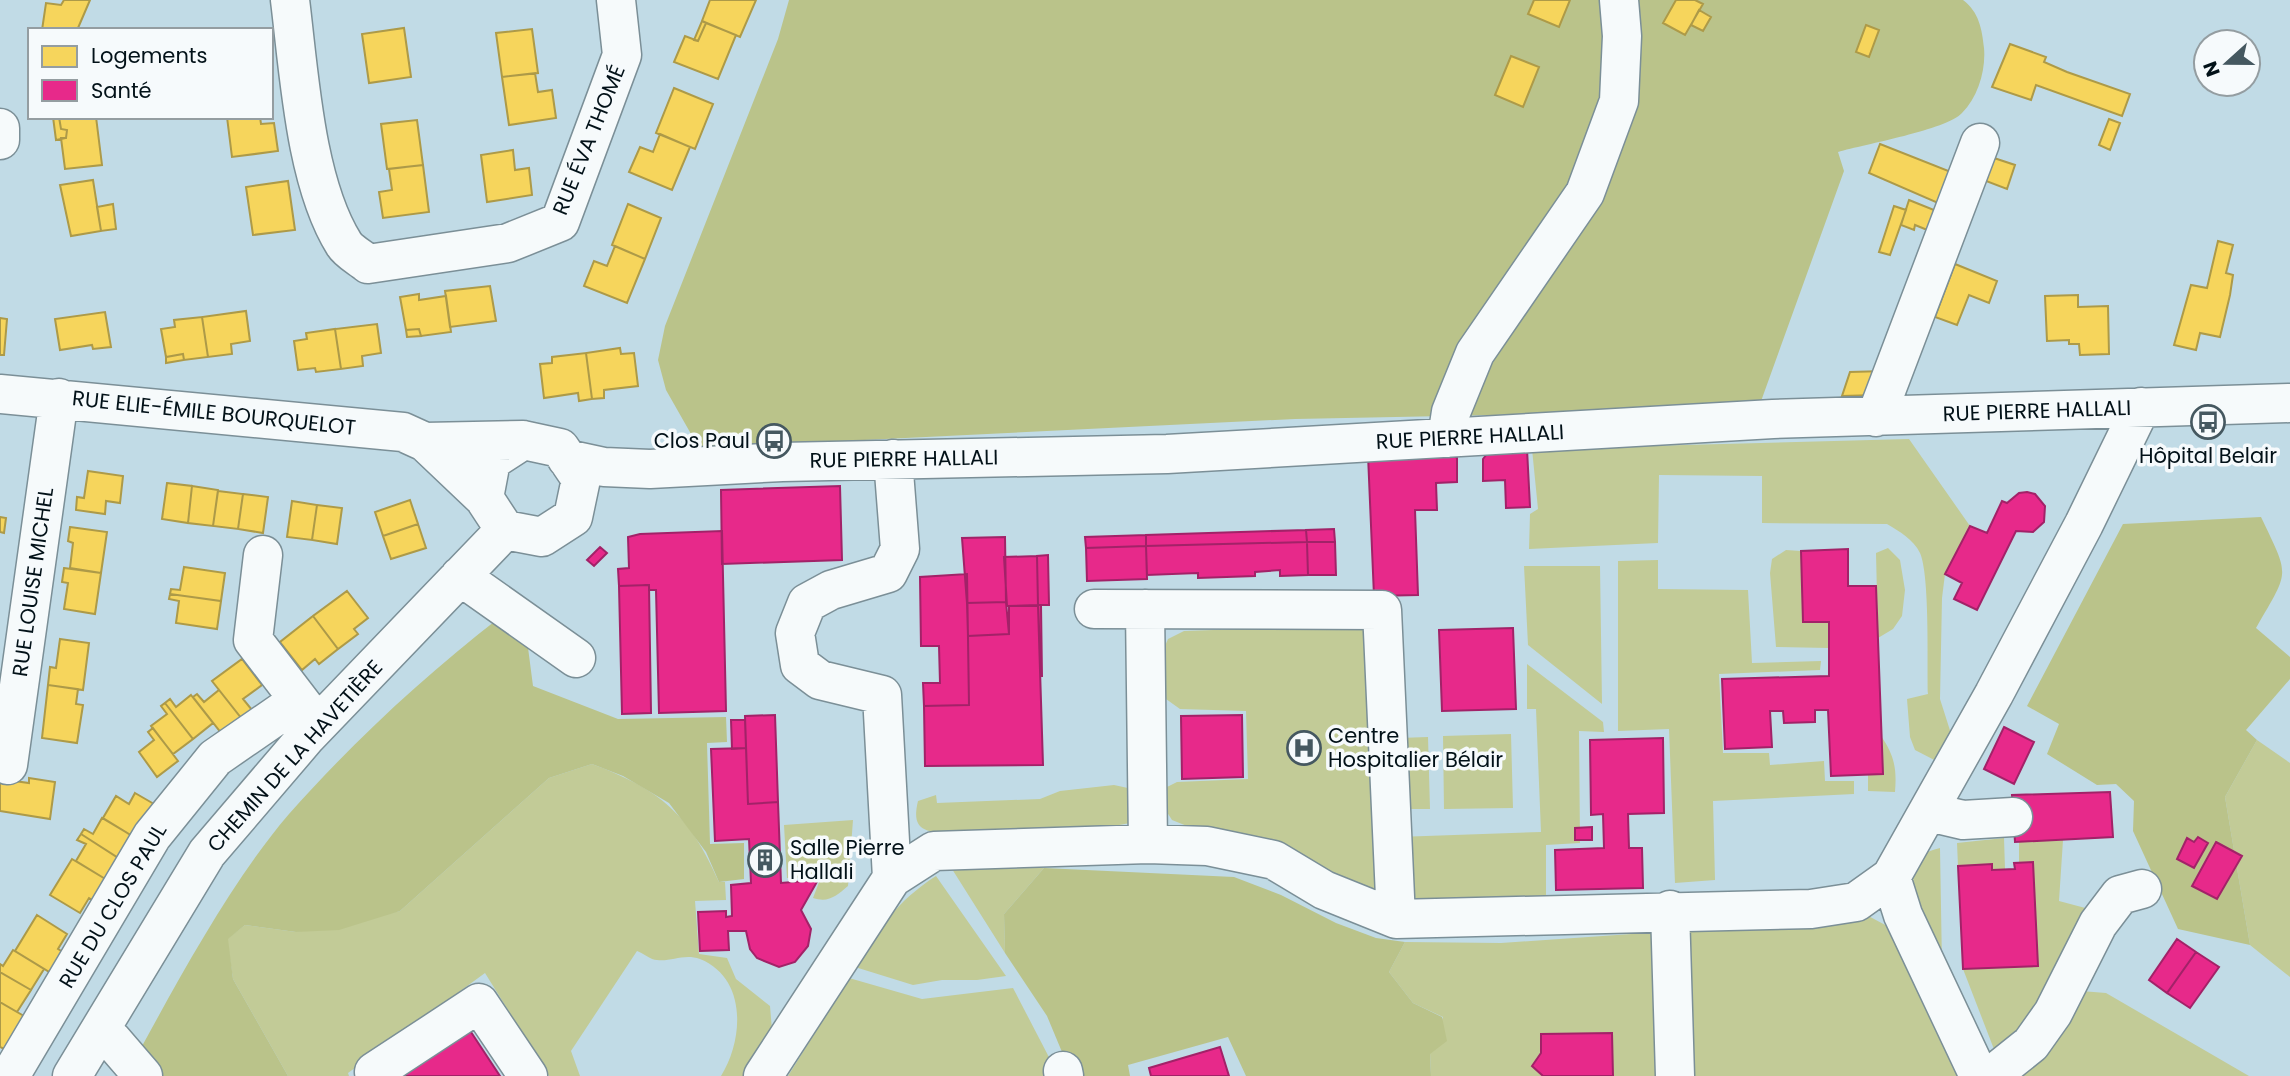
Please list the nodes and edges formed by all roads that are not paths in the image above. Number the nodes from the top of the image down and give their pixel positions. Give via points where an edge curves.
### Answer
1 (290, 0) edge
2 (616, 0) edge
3 (1619, 0) edge
4 (0, 128) edge
5 (0, 141) edge
6 (1980, 143) dead end
7 (0, 394) edge
8 (59, 398) junction
9 (2290, 403) edge
10 (2141, 407) junction
11 (1876, 416) junction
12 (1447, 438) junction
13 (523, 440) junction
14 (425, 442) junction
15 (567, 459) junction
16 (893, 460) junction
17 (650, 469) junction
18 (484, 498) junction
19 (573, 517) junction
20 (505, 530) junction
21 (263, 555) dead end
22 (460, 576) junction
23 (1094, 609) dead end
24 (1145, 609) junction
25 (576, 658) dead end
26 (309, 713) junction
27 (8, 765) dead end
28 (1929, 812) junction
29 (2013, 817) dead end
30 (1148, 844) junction
31 (1891, 877) junction
32 (892, 878) junction
33 (2142, 889) dead end
34 (1670, 910) junction
35 (1396, 919) junction
36 (98, 1033) junction
37 (27, 1070) edge
38 (374, 1072) dead end
39 (72, 1076) edge
40 (143, 1076) edge
41 (528, 1076) edge
42 (762, 1076) edge
43 (1675, 1076) edge
44 (1979, 1076) edge
45 (1991, 1076) edge

1 - 2 street, RUE ÉVA THOMÉ via 305,126 327,209 345,246 368,264 508,243 560,222 622,55
3 - 12 street via 1619,101 1584,193 1475,353 1451,412
4 - 5 street
6 - 11 street
7 - 8 street, RUE ELIE-ÉMILE BOURQUELOT
8 - 14 street, RUE ELIE-ÉMILE BOURQUELOT via 403,432
8 - 27 street, RUE LOUISE MICHEL
9 - 10 street, RUE PIERRE HALLALI
10 - 11 street, RUE PIERRE HALLALI
10 - 28 street via 2084,524
11 - 12 street, RUE PIERRE HALLALI
12 - 16 street, RUE PIERRE HALLALI via 1167,454
13 - 14 street, RUE ELIE-ÉMILE BOURQUELOT
13 - 15 street via 560,448
13 - 18 street via 491,461
14 - 18 street, RUE ELIE-ÉMILE BOURQUELOT
15 - 17 street, RUE PIERRE HALLALI via 604,467
15 - 19 street via 581,480
16 - 17 street, RUE PIERRE HALLALI
16 - 32 street via 900,548 888,573 831,590 807,603 795,633 800,665 820,680 882,695
17 - 19 street, RUE PIERRE HALLALI via 603,488
18 - 20 street
19 - 20 street via 542,537
20 - 22 street, CHEMIN DE LA HAVETIÈRE
21 - 26 street via 253,640
22 - 25 street
22 - 26 street, CHEMIN DE LA HAVETIÈRE
23 - 24 street
24 - 30 street
24 - 35 street via 1382,610
26 - 36 street, CHEMIN DE LA HAVETIÈRE via 207,853
26 - 37 street, RUE DU CLOS PAUL via 215,758 152,836
28 - 29 street via 1963,820
28 - 31 street
30 - 32 street via 934,851
30 - 35 street via 1207,846 1274,860 1324,890
31 - 34 street via 1856,902 1811,909
31 - 44 street via 1903,915
32 - 42 street
33 - 45 street via 2120,895 2098,924 2053,1013 2031,1044
34 - 35 street
34 - 43 street
36 - 39 street, CHEMIN DE LA HAVETIÈRE
36 - 40 street via 112,1040
38 - 41 street via 479,1003

